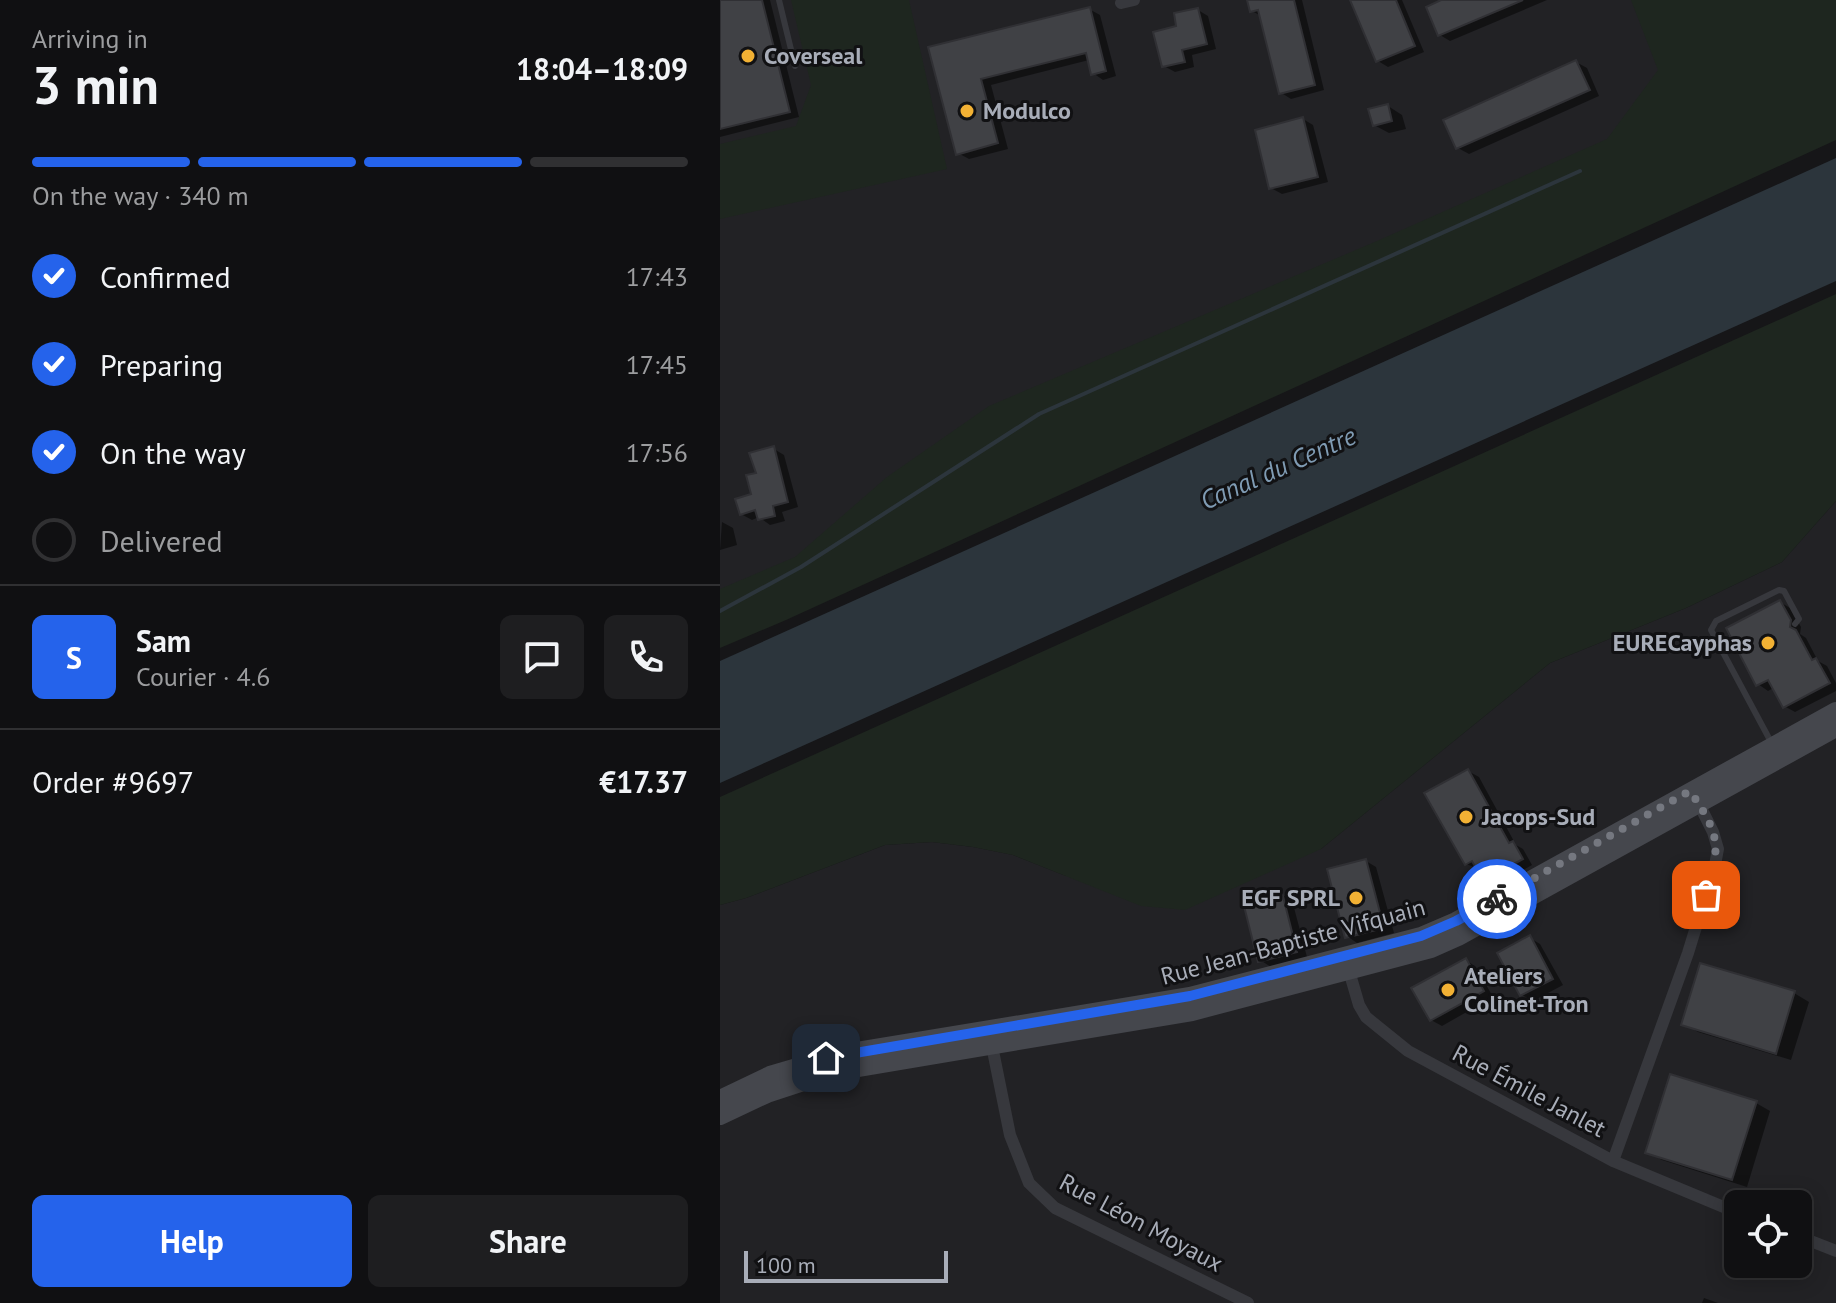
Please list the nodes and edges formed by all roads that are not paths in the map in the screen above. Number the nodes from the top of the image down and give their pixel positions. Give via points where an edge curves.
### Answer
1 (779, 0) edge
2 (795, 66) dead end
3 (1795, 624) dead end
4 (1836, 711) edge
5 (1836, 728) edge
6 (1773, 746) junction
7 (1695, 798) junction
8 (1347, 964) junction
9 (991, 1038) junction
10 (720, 1099) edge
11 (720, 1116) edge
12 (1613, 1161) junction
13 (1724, 1207) edge
14 (1812, 1242) edge
15 (1836, 1251) edge
16 (1248, 1303) edge

1 - 2 lane
3 - 6 lane via 1799,619 1779,590 1716,621 1711,630
4 - 6 street, Rue Jean-Baptiste Vifquain
5 - 7 street, Rue Jean-Baptiste Vifquain
6 - 7 street, Rue Jean-Baptiste Vifquain
7 - 8 street, Rue Jean-Baptiste Vifquain via 1445,944
7 - 12 street via 1713,832 1715,865
8 - 9 street, Rue Jean-Baptiste Vifquain via 1192,1012
8 - 12 street, Rue Émile Janlet via 1366,1017 1408,1051
9 - 10 street, Rue Jean-Baptiste Vifquain via 832,1057 770,1075
9 - 11 street, Rue Jean-Baptiste Vifquain via 834,1072 781,1088
9 - 16 street, Rue Léon Moyaux via 1010,1135 1035,1189 1055,1208
12 - 13 street, Rue Émile Janlet
14 - 15 street

